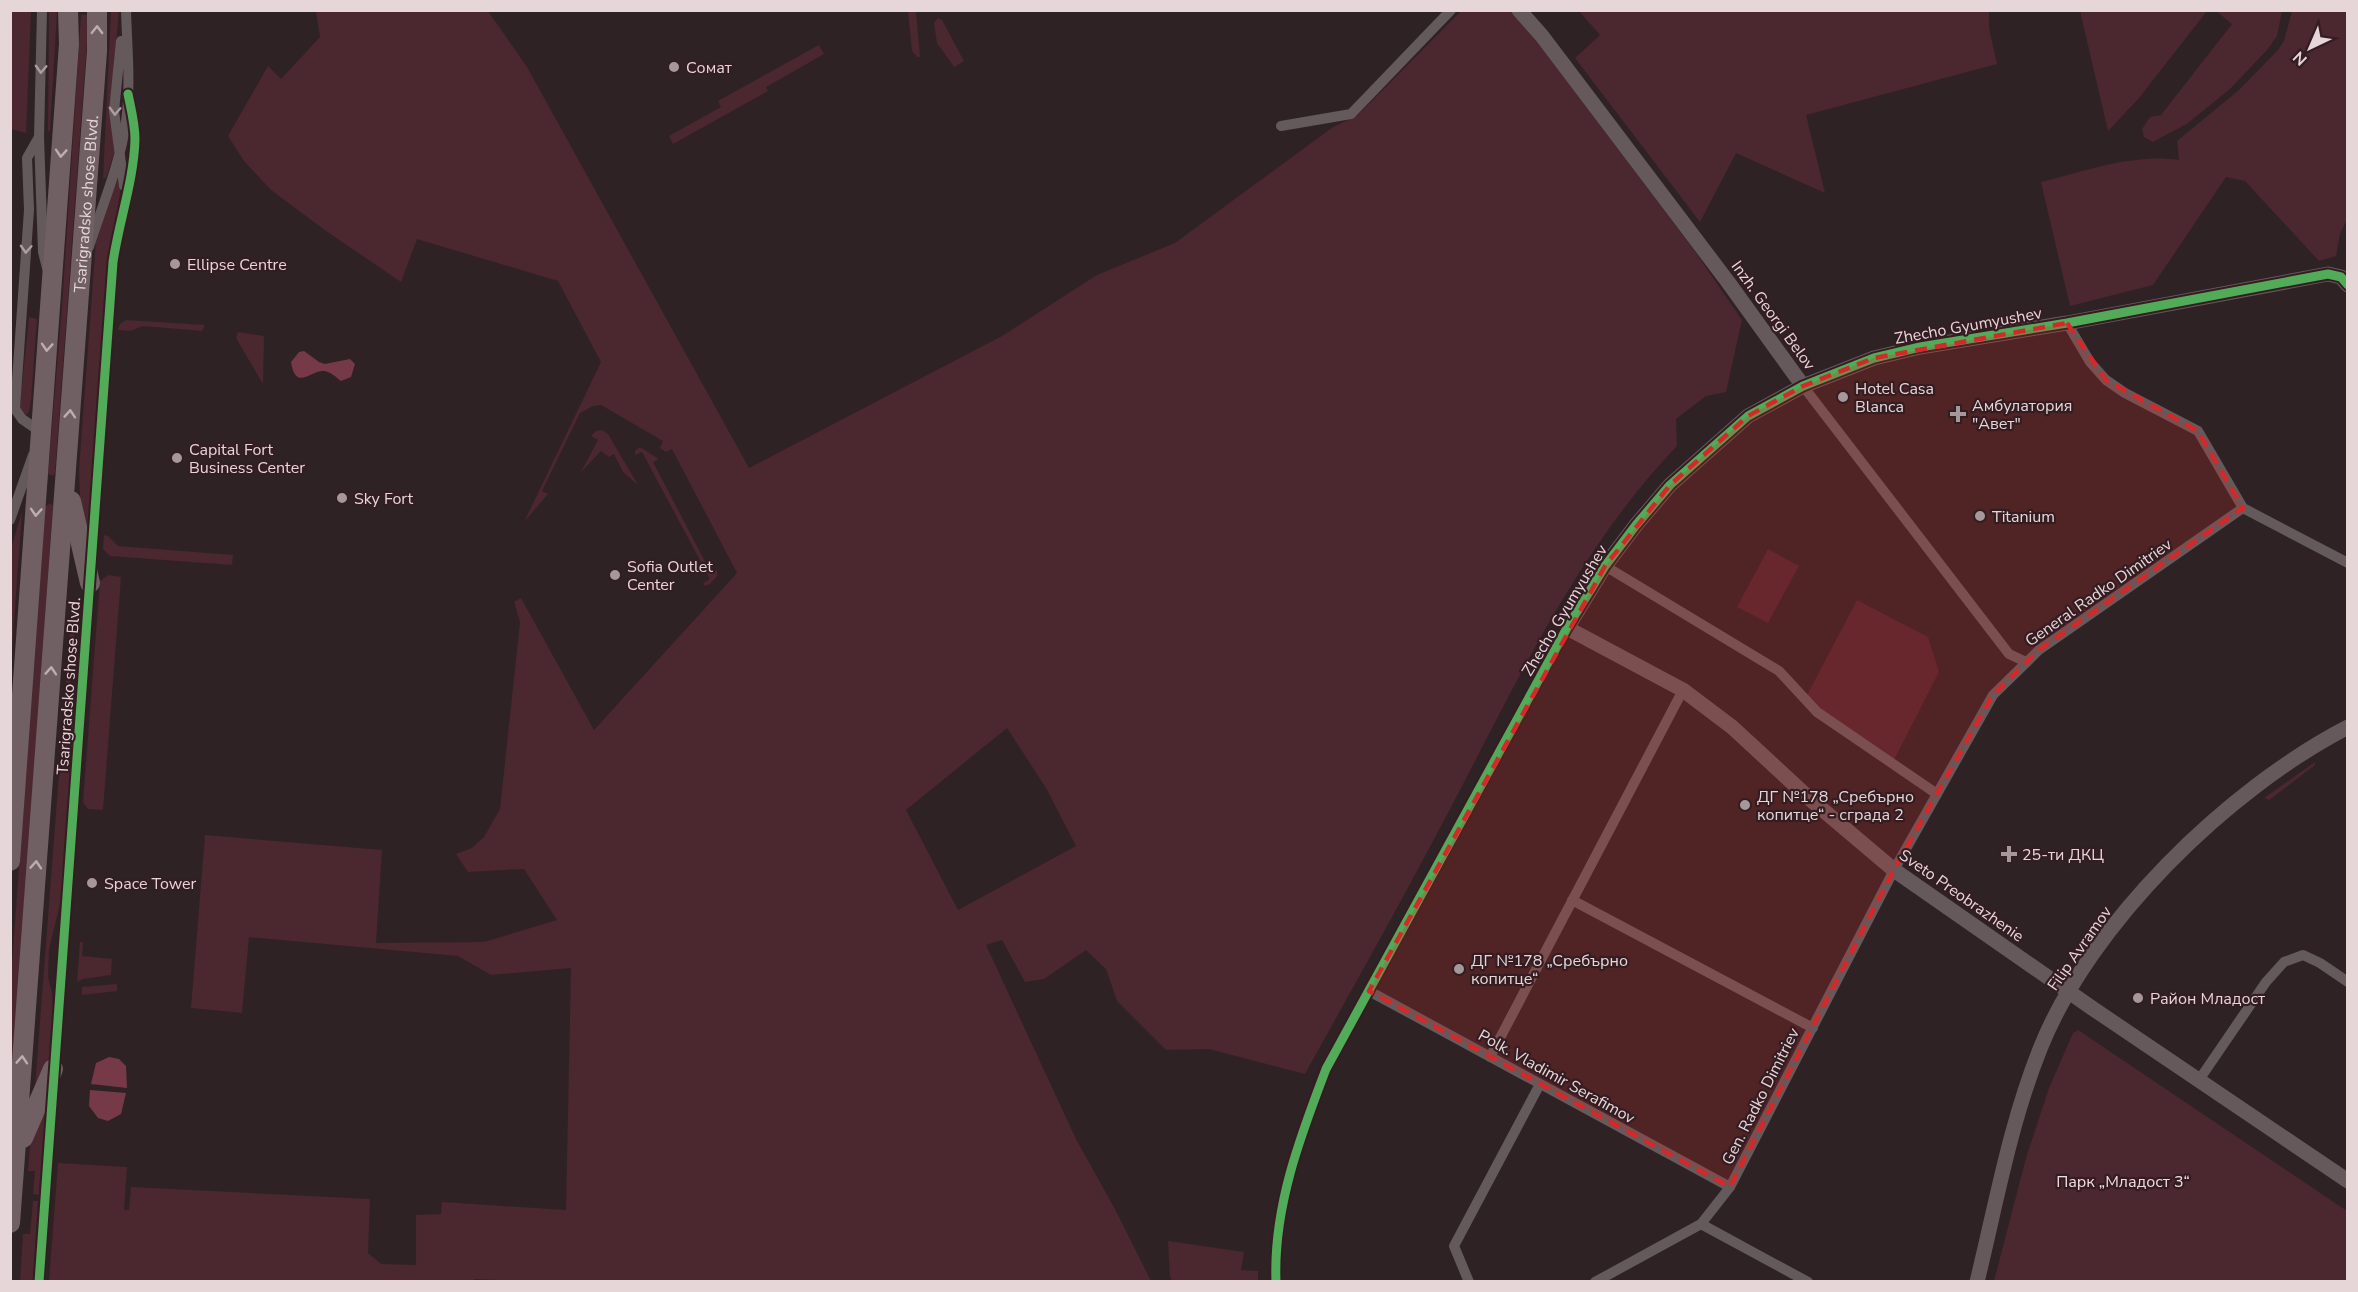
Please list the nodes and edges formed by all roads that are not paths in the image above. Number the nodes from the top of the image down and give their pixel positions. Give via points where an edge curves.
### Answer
1 (42, 10) edge
2 (68, 10) edge
3 (98, 10) edge
4 (125, 10) edge
5 (1451, 10) edge
6 (1519, 10) edge
7 (128, 94) junction
8 (1281, 126) dead end
9 (39, 137) junction
10 (121, 147) junction
11 (125, 200) junction
12 (80, 279) junction
13 (2344, 281) edge
14 (52, 289) junction
15 (2067, 323) junction
16 (1803, 386) junction
17 (41, 432) junction
18 (66, 472) junction
19 (2243, 508) junction
20 (10, 520) edge
21 (2348, 563) edge
22 (1605, 566) junction
23 (90, 583) junction
24 (1567, 628) junction
25 (2026, 662) junction
26 (1683, 690) junction
27 (2348, 727) edge
28 (1937, 794) junction
29 (10, 861) edge
30 (1894, 870) junction
31 (1572, 900) junction
32 (2348, 982) edge
33 (1369, 991) junction
34 (2068, 991) junction
35 (1813, 1028) junction
36 (1490, 1057) junction
37 (53, 1069) junction
38 (2199, 1080) junction
39 (1540, 1084) junction
40 (15, 1160) junction
41 (2348, 1181) edge
42 (1730, 1187) junction
43 (10, 1223) edge
44 (1701, 1224) junction
45 (1803, 1280) edge
46 (39, 1281) edge
47 (1276, 1281) edge
48 (1469, 1281) edge
49 (1595, 1281) edge
50 (1977, 1281) edge

1 -> 9 street
2 -> 14 highway, Tsarigradsko shose Blvd.
12 -> 3 highway, Tsarigradsko shose Blvd.
4 - 7 street
4 -> 10 street via 114,111
5 - 8 street via 1351,114
6 - 16 street, Inzh. Georgi Belov
7 - 10 street
7 - 11 street, Tsarigradsko shose Blvd. via 135,140
9 - 14 street via 43,252
9 -> 17 street via 27,158 29,210 15,410
10 - 11 street, Tsarigradsko shose Blvd.
10 - 12 street
11 - 23 street, Tsarigradsko shose Blvd. via 113,262
18 -> 12 highway, Tsarigradsko shose Blvd.
13 - 15 street, Zhecho Gyumyushev via 2328,274
14 -> 17 highway, Tsarigradsko shose Blvd.
15 - 16 street, Zhecho Gyumyushev via 1920,347 1874,358
15 - 19 street via 2090,362 2106,380 2198,431
16 - 22 street, Zhecho Gyumyushev via 1748,416 1708,450 1670,485
16 - 25 street, Inzh. Georgi Belov via 2009,654
17 - 20 street, Tsarigradsko shose Blvd.
17 -> 29 highway, Tsarigradsko shose Blvd.
18 - 23 highway
40 -> 18 highway, Tsarigradsko shose Blvd.
19 - 21 street
19 - 25 street, General Radko Dimitriev
22 - 24 street, Zhecho Gyumyushev
22 - 28 street via 1779,671 1817,712
23 - 37 street, Tsarigradsko shose Blvd.
24 - 26 street, Sveto Preobrazhenie
24 - 33 street, Zhecho Gyumyushev
25 - 28 street, General Radko Dimitriev via 1993,695
26 - 30 street, Sveto Preobrazhenie via 1732,727
26 - 31 street
27 - 34 street, Filip Avramov via 2270,774 2174,857 2135,900
28 - 30 street, General Radko Dimitriev
30 - 34 street, Sveto Preobrazhenie
30 - 35 street, Gen. Radko Dimitriev
31 - 35 street
31 - 36 street
32 - 38 street via 2303,955 2284,962
33 - 36 street, Polk. Vladimir Serafimov
33 - 47 street, Zhecho Gyumyushev via 1326,1069 1299,1139 1281,1212
34 - 38 street, Sveto Preobrazhenie
34 - 50 street, Filip Avramov via 2040,1049 2022,1102
35 - 42 street, Gen. Radko Dimitriev
36 - 39 street, Polk. Vladimir Serafimov
37 - 40 highway
37 - 46 street, Tsarigradsko shose Blvd.
38 - 41 street, Sveto Preobrazhenie
39 - 42 street, Polk. Vladimir Serafimov
39 - 48 street via 1454,1246
40 - 43 highway, Tsarigradsko shose Blvd.
42 - 44 street, Gen. Radko Dimitriev
44 - 45 street
44 - 49 street, Gen. Radko Dimitriev

